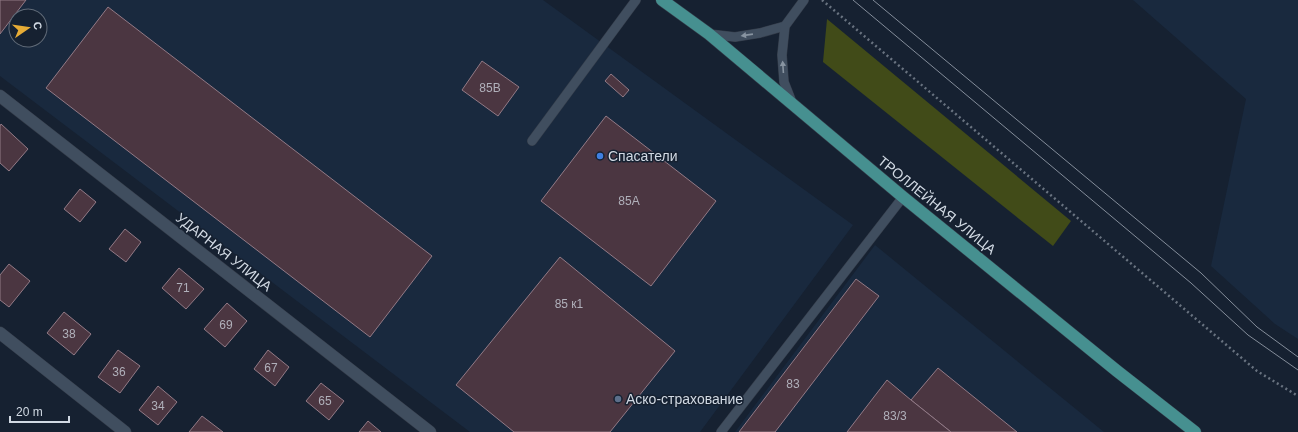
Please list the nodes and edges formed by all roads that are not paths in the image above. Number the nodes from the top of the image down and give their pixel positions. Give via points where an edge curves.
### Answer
1 (636, 0) edge
2 (662, 0) edge
3 (804, 0) edge
4 (785, 26) junction
5 (709, 34) junction
6 (0, 96) edge
7 (793, 104) junction
8 (532, 141) dead end
9 (902, 197) junction
10 (0, 333) edge
11 (125, 432) edge
12 (430, 432) edge
13 (721, 432) edge
14 (1195, 432) edge

1 - 8 lane
2 - 5 main road, ТРОЛЛЕЙНАЯ УЛИЦА
3 - 4 lane
4 -> 5 lane via 735,36
7 -> 4 lane via 784,82 782,54
5 - 7 main road, ТРОЛЛЕЙНАЯ УЛИЦА
6 - 12 street, УДАРНАЯ УЛИЦА
7 - 9 main road, ТРОЛЛЕЙНАЯ УЛИЦА
9 - 13 lane
9 - 14 main road, ТРОЛЛЕЙНАЯ УЛИЦА
10 - 11 street

